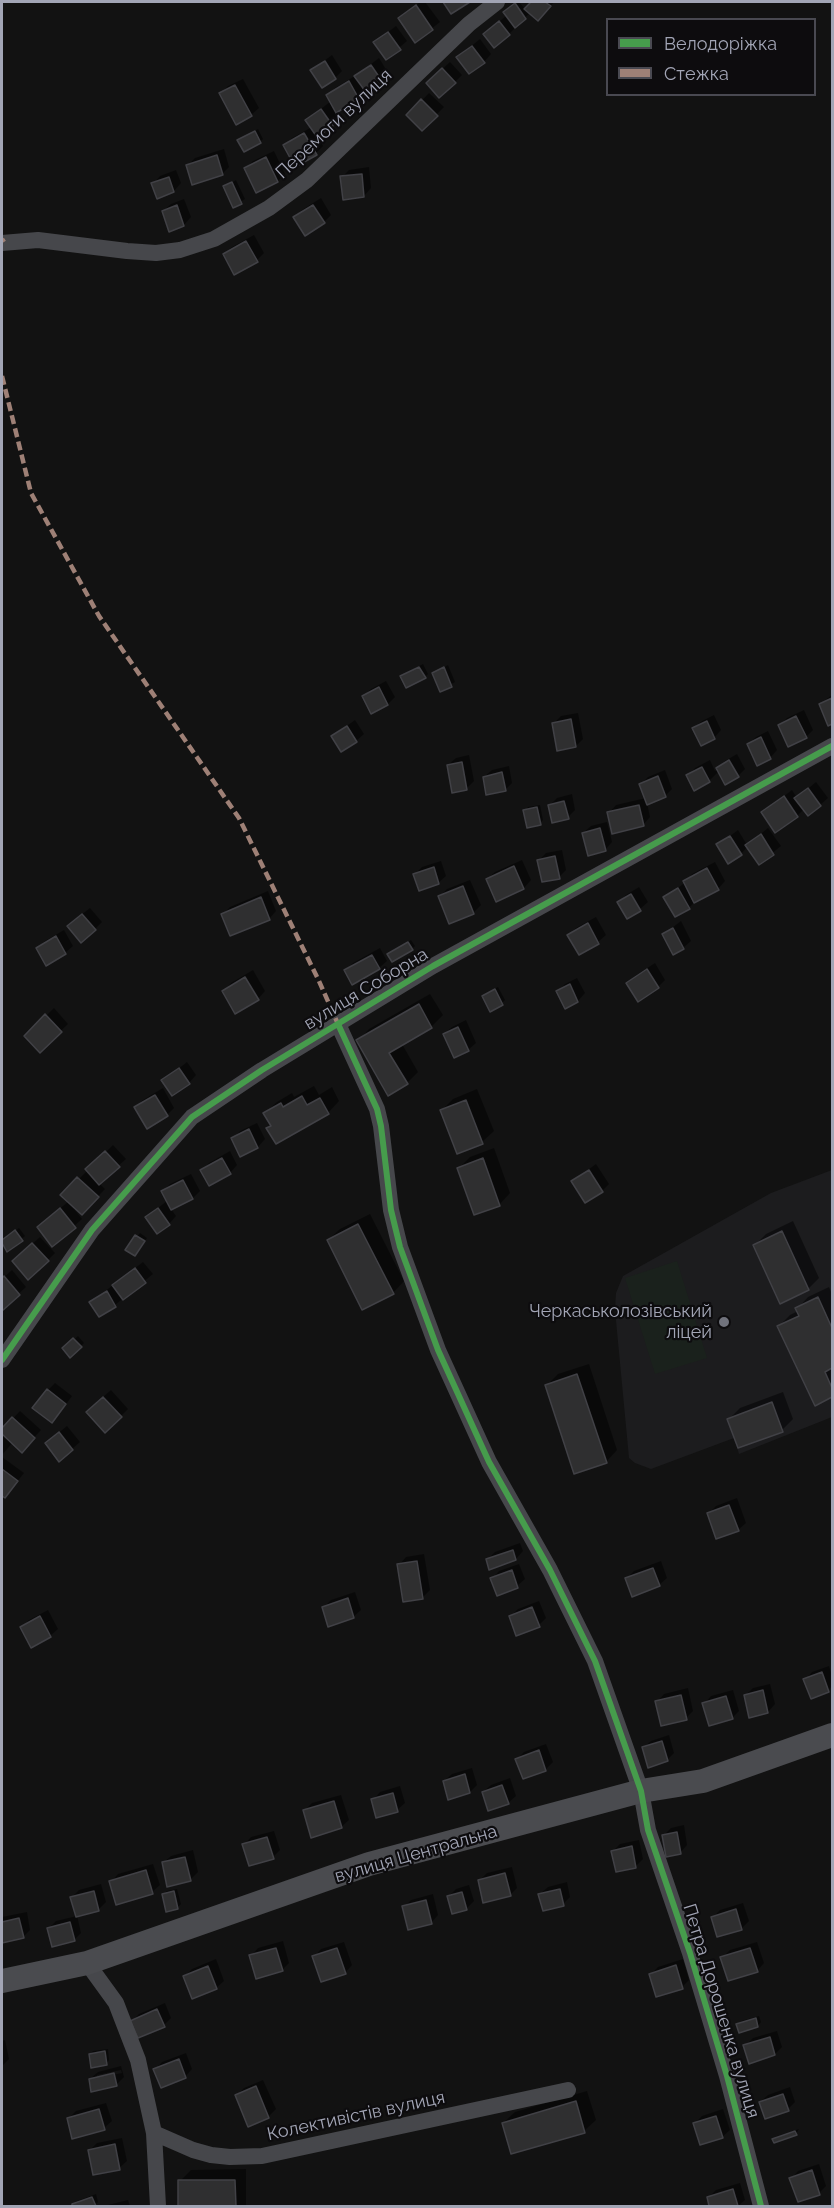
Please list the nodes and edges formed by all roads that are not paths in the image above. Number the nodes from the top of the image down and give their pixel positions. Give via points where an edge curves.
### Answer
1 (497, 2) edge
2 (2, 243) edge
3 (832, 746) edge
4 (338, 1024) junction
5 (2, 1360) edge
6 (832, 1735) edge
7 (641, 1791) junction
8 (87, 1963) junction
9 (2, 1981) edge
10 (568, 2090) dead end
11 (154, 2133) junction
12 (158, 2206) edge
13 (761, 2206) edge

1 - 2 street, Перемоги вулиця via 469,24 307,180 269,208 214,239 156,253 38,240
3 - 4 street, вулиця Соборна via 443,960
4 - 5 street, вулиця Соборна via 192,1117 92,1230
4 - 7 street, Петра Дорошенка вулиця via 376,1109 400,1247 438,1350 489,1462 550,1570 595,1661
6 - 7 street, вулиця Центральна via 703,1781
7 - 8 street, вулиця Центральна via 369,1864
7 - 13 street, Петра Дорошенка вулиця via 648,1830 727,2076
8 - 9 street, вулиця Центральна
8 - 11 street via 116,2003 138,2060
10 - 11 street, Колективістів вулиця via 262,2156 211,2155
11 - 12 street

